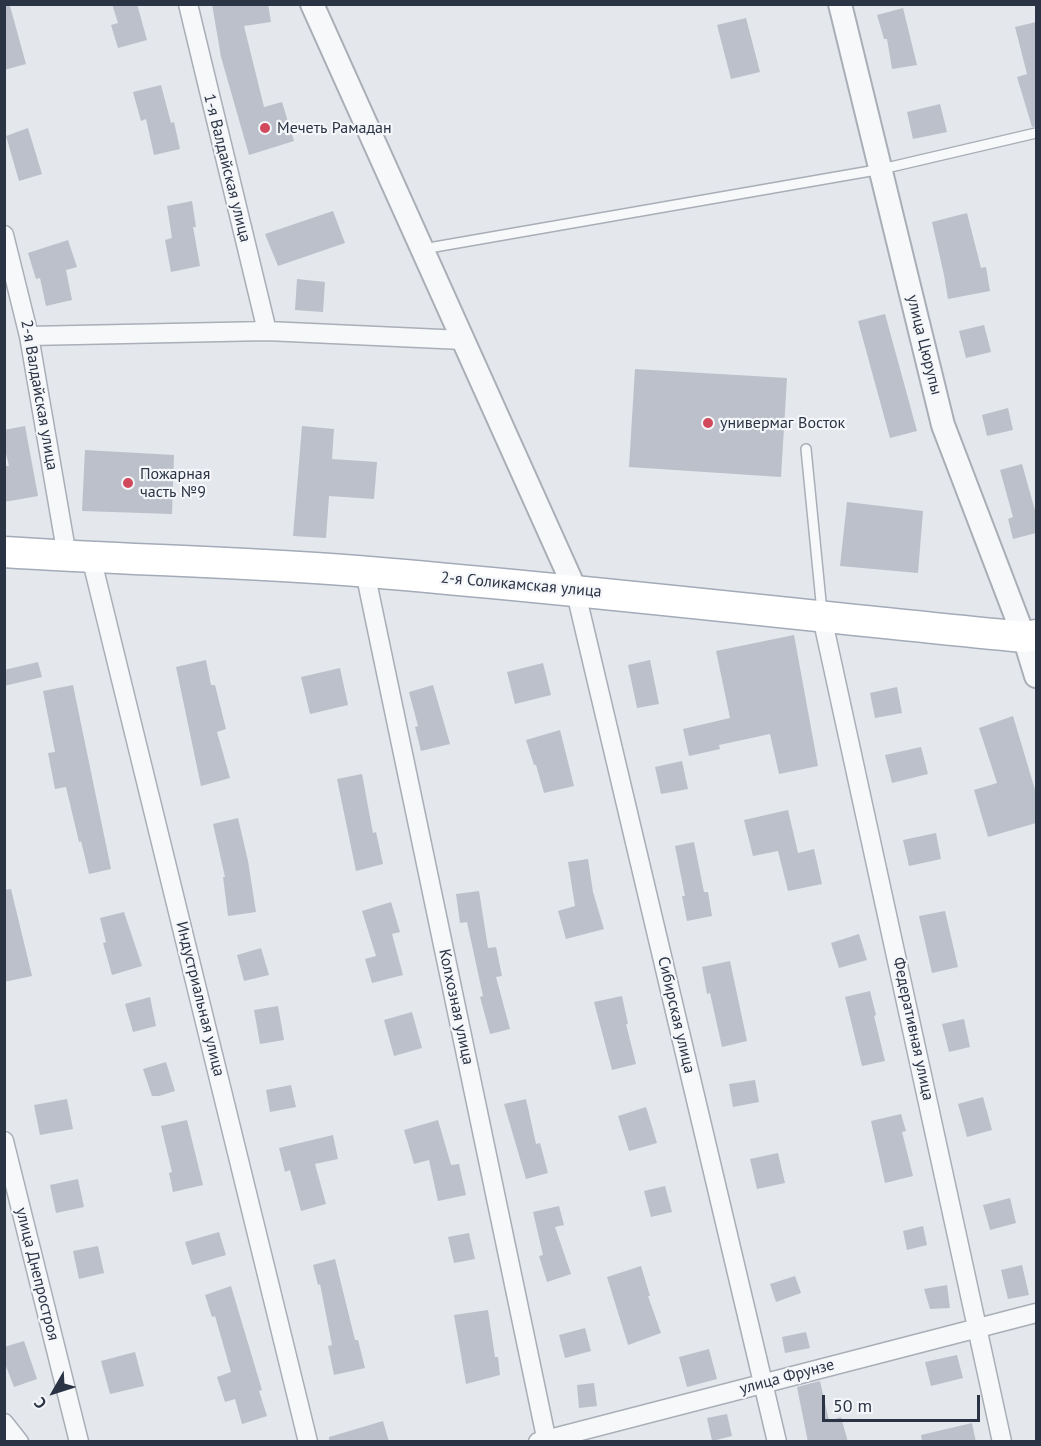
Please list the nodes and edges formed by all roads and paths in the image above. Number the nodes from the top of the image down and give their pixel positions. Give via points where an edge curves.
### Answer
1 (188, 4) edge
2 (312, 4) edge
3 (840, 4) edge
4 (1036, 133) edge
5 (882, 169) junction
6 (4, 235) edge
7 (422, 249) junction
8 (267, 331) junction
9 (29, 336) junction
10 (463, 340) junction
11 (806, 449) dead end
12 (4, 552) edge
13 (79, 557) junction
14 (365, 572) junction
15 (575, 589) junction
16 (822, 617) junction
17 (1030, 636) edge
18 (1036, 676) edge
19 (4, 1141) edge
20 (1036, 1313) edge
21 (978, 1327) junction
22 (764, 1383) junction
23 (4, 1423) edge
24 (544, 1441) edge
25 (19, 1442) edge
26 (79, 1442) edge
27 (308, 1442) edge
28 (777, 1442) edge
29 (1002, 1442) edge

1 - 8 street, 1-я Валдайская улица
2 - 7 street
3 - 5 street, улица Цюрупы
4 - 5 lane
5 - 7 lane
5 - 17 street, улица Цюрупы via 943,425
6 - 9 street, 2-я Валдайская улица
7 - 10 street
8 - 9 street
8 - 10 street
9 - 13 street, 2-я Валдайская улица
10 - 15 street
11 - 16 lane
12 - 13 main road, 2-я Соликамская улица
13 - 14 main road, 2-я Соликамская улица
13 - 27 street, Индустриальная улица
14 - 15 main road, 2-я Соликамская улица
14 - 24 street, Колхозная улица
15 - 16 main road, 2-я Соликамская улица
15 - 22 street, Сибирская улица
16 - 17 main road, 2-я Соликамская улица
16 - 21 street, Федеративная улица
17 - 18 street, улица Цюрупы
19 - 26 street, улица Днепростроя
20 - 21 street, улица Фрунзе
21 - 22 street, улица Фрунзе
21 - 29 street, Федеративная улица
22 - 24 street, улица Фрунзе
22 - 28 street, Сибирская улица
23 - 25 street

